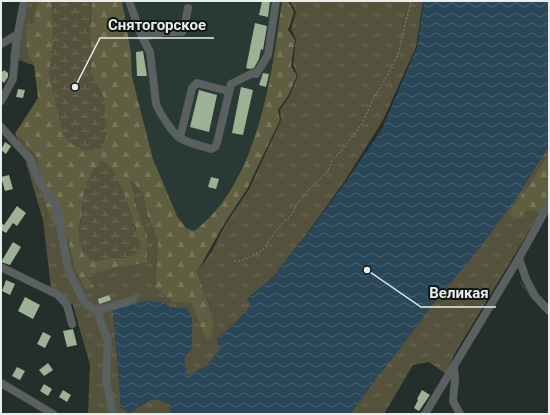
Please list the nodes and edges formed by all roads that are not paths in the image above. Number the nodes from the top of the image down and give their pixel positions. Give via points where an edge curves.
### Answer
1 (24, 1) edge
2 (129, 1) edge
3 (276, 1) edge
4 (188, 8) dead end
5 (18, 34) junction
6 (142, 37) junction
7 (1, 44) edge
8 (228, 90) junction
9 (1, 101) edge
10 (1, 127) edge
11 (180, 138) junction
12 (549, 204) edge
13 (519, 258) junction
14 (1, 267) edge
15 (534, 296) junction
16 (133, 300) dead end
17 (549, 300) edge
18 (97, 311) junction
19 (549, 311) edge
20 (72, 324) dead end
21 (454, 367) junction
22 (1, 383) edge
23 (53, 414) edge
24 (113, 414) edge
25 (425, 414) edge
26 (460, 414) edge

1 - 5 street
2 - 6 street
3 - 8 street via 268,55 256,74 234,82
4 - 6 street via 182,32 164,32
5 - 7 street
5 - 9 street via 13,79
6 - 11 street via 150,52 156,104
8 - 11 street via 198,83 194,85
8 - 11 street via 215,147 211,149
10 - 18 street via 31,160 38,180 56,205 68,270 84,302
12 - 13 street
13 - 15 street
13 - 21 street
14 - 20 street via 58,295 66,305
15 - 17 street
15 - 19 street
16 - 18 street
18 - 24 street via 108,342 106,380
21 - 25 street
21 - 26 street via 453,401
22 - 23 street

